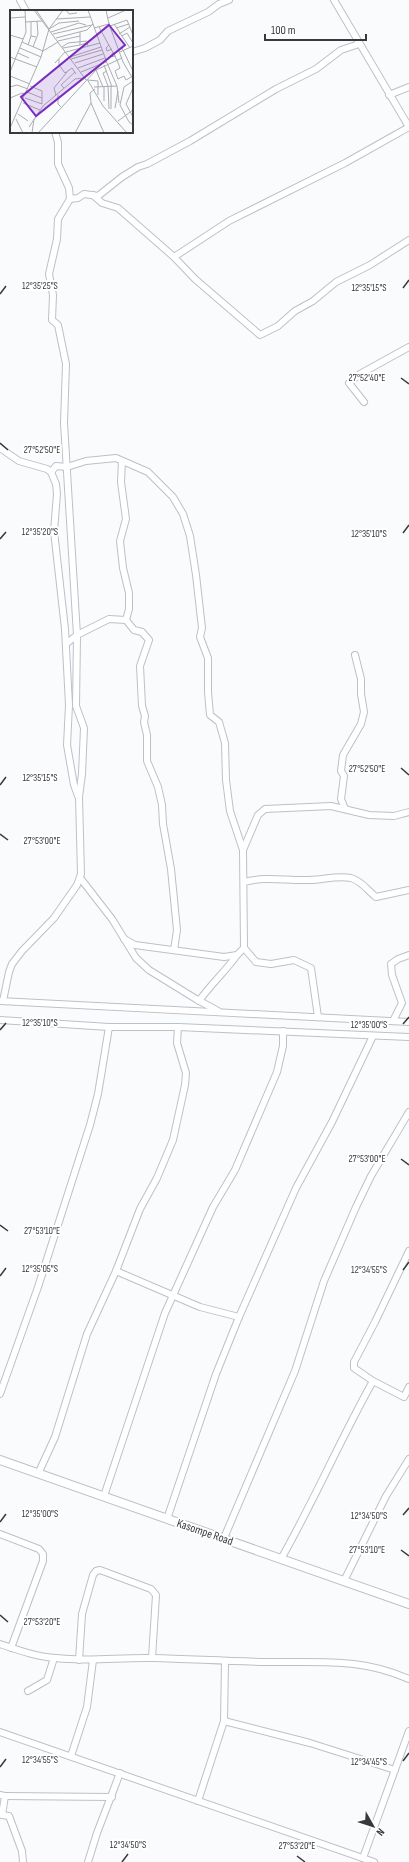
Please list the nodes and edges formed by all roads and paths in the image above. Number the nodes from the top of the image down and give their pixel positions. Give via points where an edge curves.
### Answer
1 (20, 0) edge
2 (229, 0) edge
3 (334, 0) edge
4 (25, 10) edge
5 (359, 44) junction
6 (133, 52) edge
7 (409, 87) edge
8 (389, 95) junction
9 (409, 127) edge
10 (55, 133) edge
11 (93, 195) junction
12 (70, 199) junction
13 (409, 240) edge
14 (174, 257) junction
15 (409, 347) edge
16 (364, 402) dead end
17 (0, 448) edge
18 (122, 461) junction
19 (67, 467) junction
20 (51, 472) junction
21 (126, 620) junction
22 (77, 635) junction
23 (66, 644) junction
24 (355, 655) dead end
25 (79, 796) junction
26 (345, 809) junction
27 (409, 812) edge
28 (243, 850) junction
29 (81, 879) junction
30 (244, 882) junction
31 (409, 890) edge
32 (124, 938) junction
33 (244, 948) junction
34 (174, 950) junction
35 (237, 955) junction
36 (409, 955) edge
37 (2, 1001) edge
38 (199, 1001) junction
39 (221, 1012) junction
40 (318, 1017) junction
41 (0, 1020) edge
42 (393, 1021) junction
43 (409, 1022) edge
44 (109, 1027) junction
45 (178, 1027) junction
46 (283, 1031) junction
47 (372, 1036) junction
48 (409, 1037) edge
49 (409, 1112) edge
50 (409, 1251) edge
51 (116, 1270) junction
52 (172, 1295) junction
53 (239, 1317) junction
54 (373, 1381) junction
55 (409, 1387) edge
56 (0, 1394) edge
57 (406, 1399) edge
58 (409, 1459) edge
59 (0, 1460) edge
60 (38, 1474) junction
61 (104, 1496) junction
62 (168, 1518) junction
63 (0, 1534) edge
64 (224, 1538) junction
65 (281, 1560) junction
66 (344, 1581) junction
67 (409, 1604) edge
68 (0, 1644) edge
69 (11, 1648) junction
70 (54, 1658) junction
71 (152, 1658) junction
72 (79, 1660) junction
73 (93, 1660) junction
74 (225, 1662) junction
75 (409, 1679) edge
76 (28, 1691) dead end
77 (224, 1721) junction
78 (409, 1731) edge
79 (0, 1732) edge
80 (71, 1756) junction
81 (395, 1770) junction
82 (120, 1773) junction
83 (2, 1796) edge
84 (112, 1797) junction
85 (198, 1801) junction
86 (363, 1858) junction
87 (23, 1862) edge
88 (88, 1862) edge
89 (374, 1862) edge

1 - 4 street
2 - 6 street via 168,31 160,40 146,48
3 - 5 street
5 - 8 street
5 - 11 street via 341,50 316,69 276,89 190,141 122,176 98,196
7 - 8 street
8 - 9 street
9 - 14 street via 229,221
10 - 12 street via 58,164 69,188
11 - 12 street via 84,194
11 - 14 street via 102,203 118,208
12 - 19 street via 58,219 57,239 49,274 53,296 52,320 58,325 66,364 64,423
13 - 14 street via 370,265 336,282 278,326 260,336
15 - 16 street via 360,374 349,383
17 - 20 street via 19,461 43,467
18 - 19 street via 116,458 86,460
18 - 21 street via 121,482 126,519 120,541 128,593 129,609
18 - 28 street via 148,472 172,497 183,514 190,536 202,628 200,637 208,658 210,715 219,722 225,743 230,811
19 - 20 street via 56,466
19 - 22 street
20 - 23 street via 57,494 54,531
21 - 22 street via 109,619
21 - 34 street via 134,630 142,632 149,640 140,666 146,761 161,799 177,930
22 - 23 street
22 - 25 street via 76,706 84,728
23 - 25 street via 69,705 67,745 74,785
24 - 26 street via 361,679 364,712 361,724 342,755 341,771 344,776 341,799
25 - 29 street
26 - 27 street via 369,815 394,816
26 - 28 street via 331,806 265,809 258,815
28 - 30 street
29 - 32 street
29 - 37 street via 50,924 12,964
30 - 31 street via 266,878 308,880 339,877 352,878 360,882 376,897
30 - 33 street
32 - 34 street via 135,945
32 - 38 street via 136,958 148,970
33 - 35 street
33 - 40 street via 256,962 272,964 294,960 307,965 310,968
34 - 35 street via 224,957
35 - 38 street
36 - 42 street via 391,964 392,975 402,1003
37 - 39 street
38 - 39 street
39 - 40 street
40 - 42 street
41 - 44 street
42 - 43 street
44 - 45 street
44 - 56 street via 90,1125 38,1287
45 - 46 street
45 - 51 street via 177,1043 186,1079 172,1140 157,1178 140,1209
46 - 47 street
46 - 52 street via 283,1046 277,1072 235,1170 213,1207
47 - 48 street
47 - 53 street via 332,1122 296,1188
49 - 64 street via 371,1176 356,1207 322,1289 294,1371
50 - 54 street via 354,1362 354,1368
51 - 52 street
51 - 60 street via 87,1334 55,1437
52 - 53 street via 200,1307
52 - 61 street via 120,1455
53 - 62 street via 216,1374
54 - 57 street
54 - 65 street
55 - 57 street
58 - 66 street via 386,1496
59 - 60 street, Kasompe Road
60 - 61 street, Kasompe Road
61 - 62 street, Kasompe Road
62 - 64 street, Kasompe Road
63 - 69 street via 39,1548 43,1554 43,1561
64 - 65 street, Kasompe Road
65 - 66 street, Kasompe Road
66 - 67 street, Kasompe Road
68 - 69 street
69 - 70 street
70 - 72 street
70 - 76 street via 47,1680
71 - 72 street via 156,1595 151,1589 100,1570 93,1575 82,1614
71 - 73 street
71 - 74 street
72 - 73 street
73 - 80 street via 87,1707
74 - 75 street via 347,1662 369,1665
74 - 77 street
77 - 81 street via 310,1743
77 - 85 street
78 - 81 street
79 - 80 street
80 - 82 street
81 - 86 street
82 - 84 street
82 - 85 street
83 - 84 street
83 - 87 street via 2,1814 9,1816 22,1851
84 - 88 street
85 - 86 street
86 - 89 street

